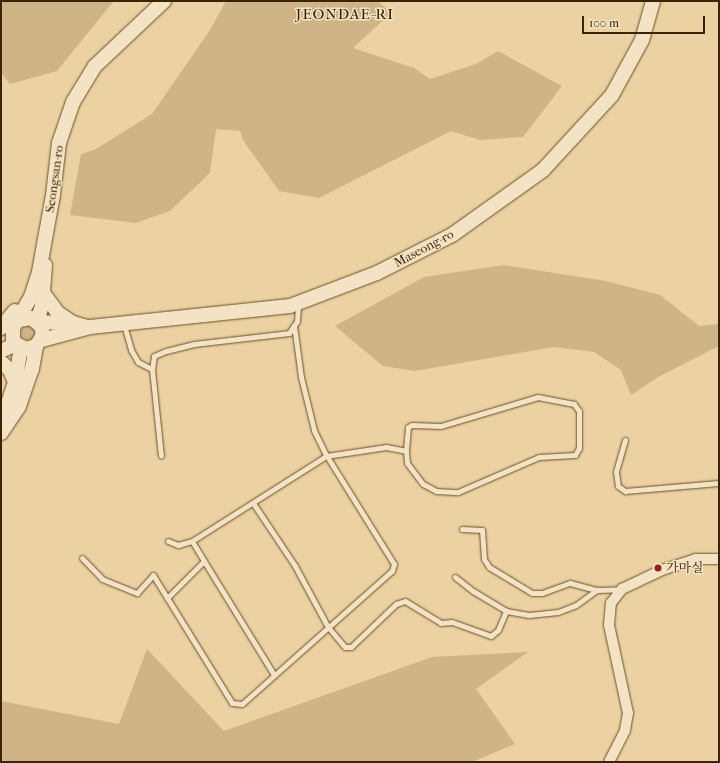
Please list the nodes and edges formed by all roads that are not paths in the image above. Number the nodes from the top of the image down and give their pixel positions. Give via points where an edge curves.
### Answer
1 (164, 1) edge
2 (653, 1) edge
3 (45, 250) junction
4 (39, 272) junction
5 (44, 294) junction
6 (298, 303) junction
7 (37, 321) junction
8 (123, 324) junction
9 (294, 325) junction
10 (11, 326) edge
11 (71, 328) junction
12 (1, 336) edge
13 (39, 343) junction
14 (18, 345) junction
15 (1, 351) edge
16 (1, 362) edge
17 (32, 369) junction
18 (152, 369) junction
19 (15, 382) junction
20 (1, 425) edge
21 (1, 433) edge
22 (625, 440) dead end
23 (406, 451) junction
24 (161, 456) dead end
25 (326, 456) junction
26 (719, 483) edge
27 (253, 503) junction
28 (462, 530) dead end
29 (168, 541) dead end
30 (192, 541) junction
31 (82, 558) dead end
32 (719, 559) edge
33 (204, 561) junction
34 (455, 577) dead end
35 (622, 589) junction
36 (597, 590) junction
37 (167, 598) junction
38 (506, 611) junction
39 (328, 627) junction
40 (274, 675) junction
41 (609, 762) edge

1 - 3 main road, Seongsan-ro via 96,66 73,102 59,143
2 - 6 main road, Maseong-ro via 642,40 612,95 543,170 452,235 377,273
3 - 4 main road
3 - 5 main road
4 - 10 main road via 13,315
4 - 10 main road via 31,297
5 - 7 main road
5 - 11 main road
6 - 8 main road, Maseong-ro
6 - 9 lane via 297,321
7 - 10 main road via 25,318
7 - 11 main road
7 - 13 main road via 43,330
8 - 11 main road, Maseong-ro
8 - 18 lane via 131,350 138,362
9 - 18 lane via 289,333 194,344 166,351 154,356
9 - 25 lane via 301,377 314,430
10 - 12 main road
10 - 14 main road
11 - 13 main road, Maseong-ro
11 - 17 main road via 43,354
13 - 14 main road
13 - 17 main road
14 - 15 main road
14 - 19 main road
16 - 19 main road via 10,370
17 - 21 main road via 19,406
18 - 24 lane
19 - 20 main road
22 - 26 lane via 616,472 618,486 625,491
23 - 23 lane via 407,463 423,484 436,491 458,492 539,457 575,455 579,448 579,411 574,404 538,397 441,426 412,425 408,427
23 - 25 lane via 386,447
25 - 27 lane
25 - 39 lane via 394,564 392,571
27 - 30 lane
27 - 39 lane via 295,566
28 - 36 lane via 482,530 484,559 489,567 532,593 542,593 570,583
29 - 30 lane via 178,545
30 - 33 lane
31 - 37 lane via 102,579 137,593 153,575
32 - 35 street via 695,559 662,570
33 - 37 lane
33 - 40 lane
34 - 38 lane via 472,591
35 - 36 lane
35 - 41 street via 611,603 608,615 628,714 625,730
36 - 38 lane via 576,605 558,612 528,615
37 - 40 lane via 232,703 242,704
38 - 39 lane via 498,630 491,636 452,622 440,623 405,602 396,604 351,647 345,647
39 - 40 lane

